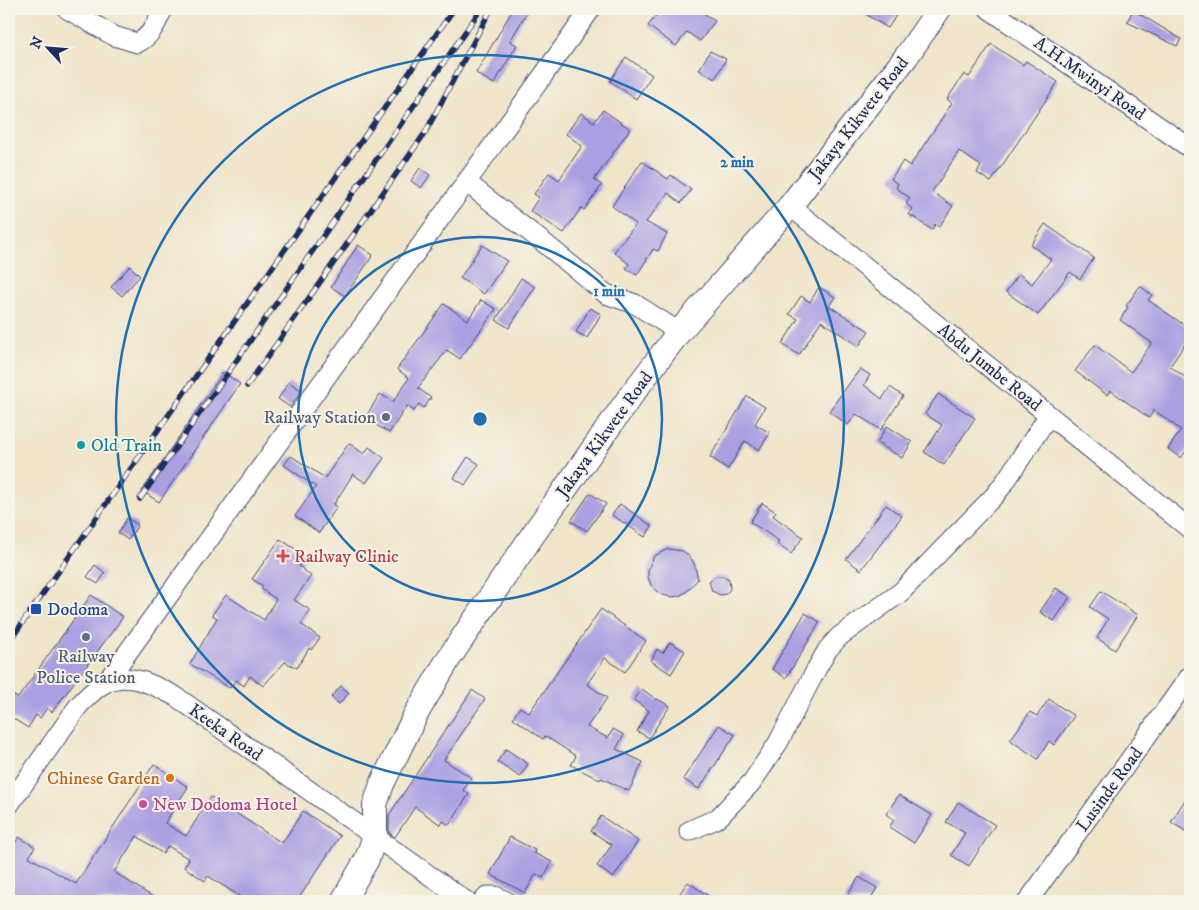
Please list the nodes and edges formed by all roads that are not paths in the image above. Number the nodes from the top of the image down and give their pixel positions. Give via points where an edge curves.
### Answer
1 (67, 9) edge
2 (163, 9) edge
3 (591, 9) edge
4 (939, 9) edge
5 (989, 9) edge
6 (1190, 148) edge
7 (466, 182) junction
8 (790, 206) junction
9 (679, 332) junction
10 (1049, 415) junction
11 (1190, 529) edge
12 (1190, 676) edge
13 (107, 681) junction
14 (9, 805) edge
15 (689, 831) dead end
16 (375, 836) junction
17 (343, 901) edge
18 (466, 901) edge
19 (483, 901) edge
20 (506, 901) edge
21 (1028, 901) edge

1 - 2 street via 114,36 137,43 147,38
3 - 7 street
4 - 8 main road, Jakaya Kikwete Road via 906,57
5 - 6 street, A.H.Mwinyi Road
7 - 9 street via 606,294 636,304
7 - 13 street
8 - 9 main road, Jakaya Kikwete Road
8 - 10 street, Abdu Jumbe Road
9 - 16 main road, Jakaya Kikwete Road via 632,394 449,658 416,714 382,784 375,805
10 - 11 street, Abdu Jumbe Road
10 - 15 street via 994,495 901,592 840,636 828,649 778,743 752,782 718,818
12 - 21 street, Lusinde Road
13 - 14 street via 79,705
13 - 16 street, Keeka Road via 135,679 175,696
16 - 17 main road, Jakaya Kikwete Road via 367,859
16 - 18 street, Keeka Road
19 - 20 street via 488,896

